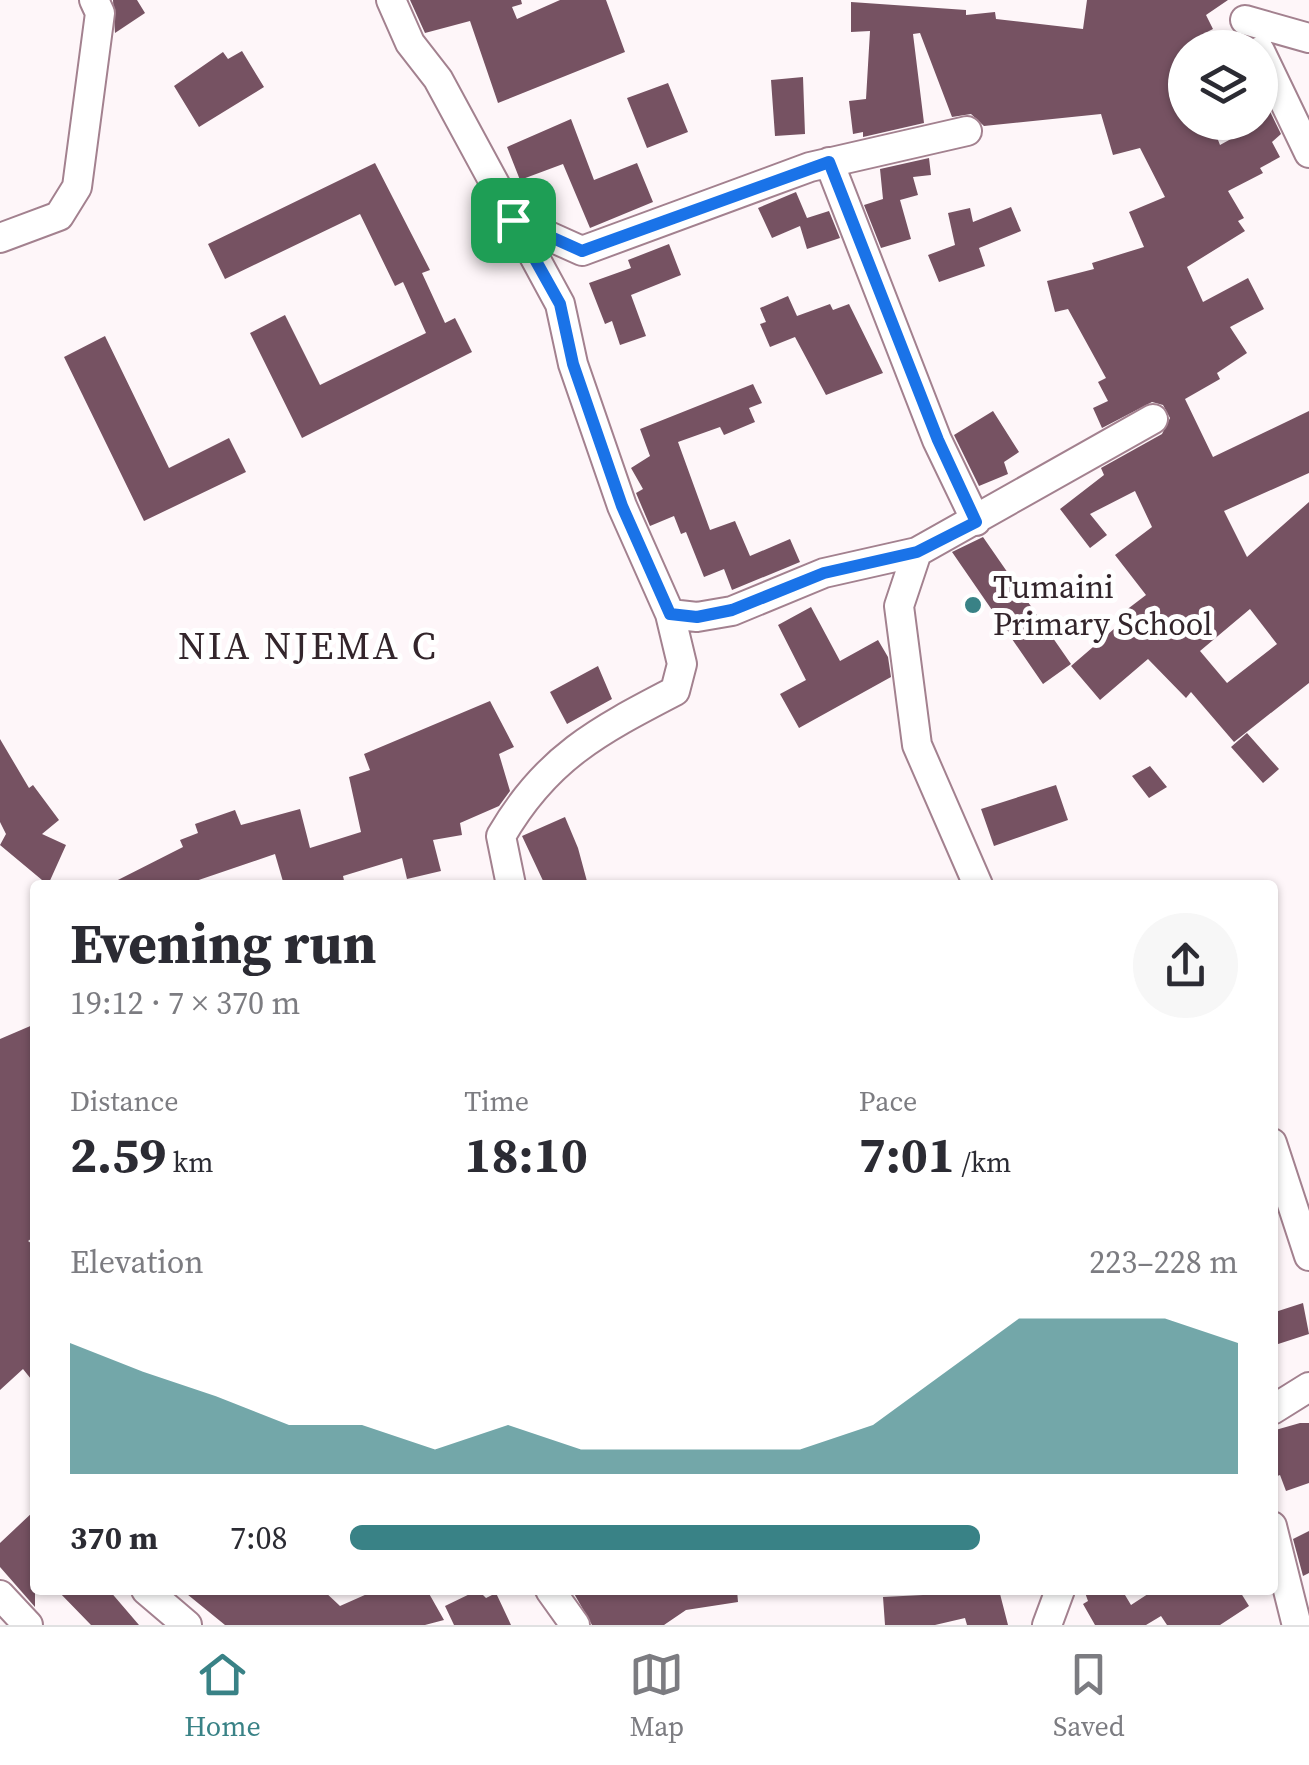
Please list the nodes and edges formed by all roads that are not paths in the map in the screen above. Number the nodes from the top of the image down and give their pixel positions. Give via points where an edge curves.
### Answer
1 (94, 0) edge
2 (390, 0) edge
3 (1239, 10) edge
4 (1309, 38) edge
5 (1278, 89) edge
6 (967, 131) dead end
7 (1309, 153) edge
8 (829, 162) junction
9 (513, 220) junction
10 (0, 238) edge
11 (582, 251) junction
12 (560, 304) junction
13 (1154, 419) dead end
14 (976, 522) junction
15 (917, 552) junction
16 (670, 614) junction
17 (511, 880) edge
18 (976, 880) edge
19 (1278, 1161) edge
20 (1309, 1256) edge
21 (1309, 1387) edge
22 (1278, 1406) edge
23 (1278, 1546) edge
24 (152, 1595) edge
25 (554, 1595) edge
26 (1058, 1595) edge
27 (0, 1596) edge
28 (1299, 1618) edge
29 (28, 1625) edge
30 (186, 1625) edge
31 (575, 1625) edge
32 (1047, 1625) edge

1 - 10 street via 100,13 78,186 59,216
2 - 9 street
3 - 4 street
5 - 7 street
6 - 8 street
8 - 11 street
8 - 14 street
9 - 11 street
9 - 12 street
11 - 12 street
12 - 16 street via 573,364 617,491
13 - 14 street
14 - 15 street
15 - 16 street via 824,573 732,610
15 - 18 street via 898,606 916,745
16 - 17 street via 682,664 679,684 590,735 543,776 501,836
19 - 20 street
21 - 22 street
23 - 28 street
24 - 30 street
25 - 31 street
26 - 32 street
27 - 29 street

